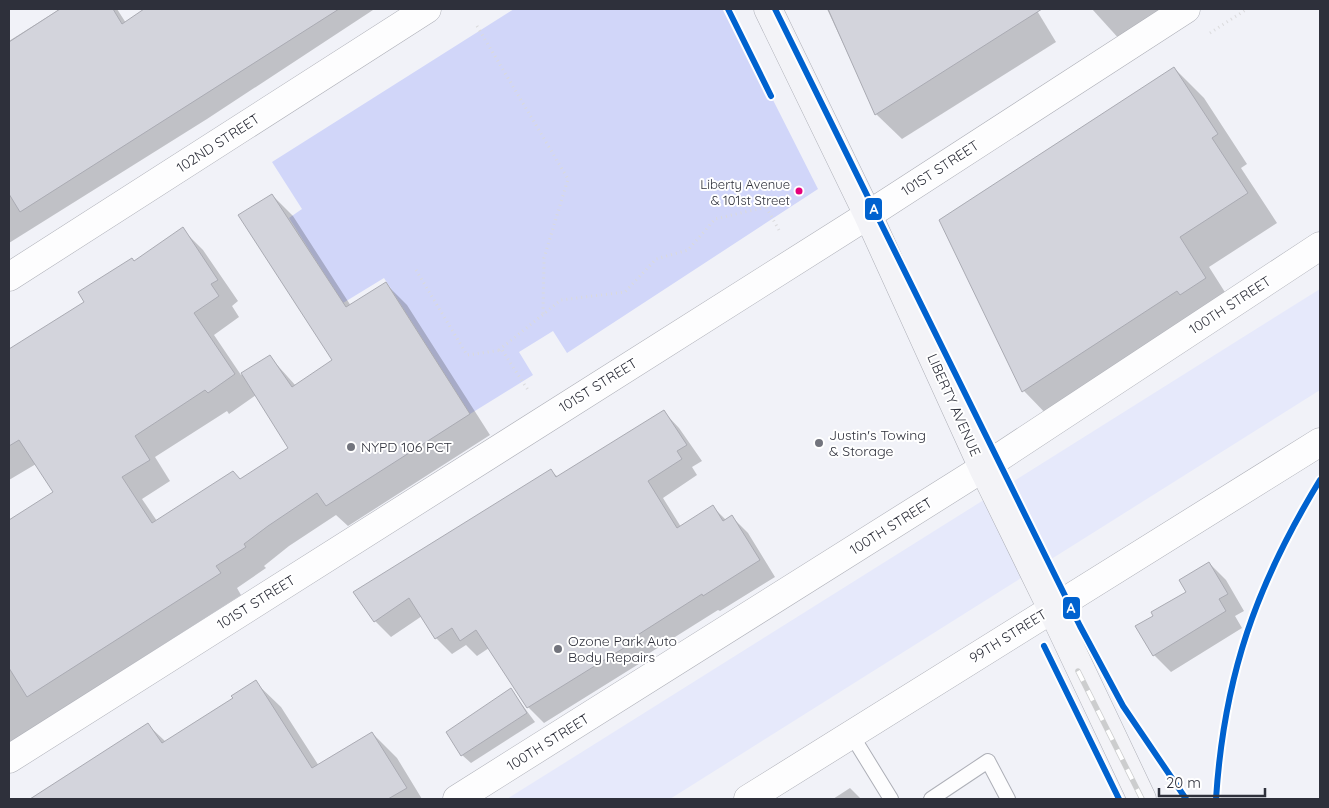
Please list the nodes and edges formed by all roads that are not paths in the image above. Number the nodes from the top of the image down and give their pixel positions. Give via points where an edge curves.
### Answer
1 (427, 9) edge
2 (768, 9) edge
3 (1186, 9) edge
4 (868, 215) junction
5 (1320, 246) edge
6 (9, 277) edge
7 (1320, 442) edge
8 (982, 468) junction
9 (1052, 608) junction
10 (851, 734) junction
11 (9, 759) edge
12 (458, 799) edge
13 (748, 799) edge
14 (891, 799) edge
15 (931, 799) edge
16 (1008, 799) edge
17 (1142, 799) edge

1 - 6 street, 102ND STREET
2 - 4 street, LIBERTY AVENUE
3 - 4 street, 101ST STREET
4 - 8 street, LIBERTY AVENUE
4 - 11 street, 101ST STREET
5 - 8 street, 100TH STREET
7 - 9 street, 99TH STREET
8 - 9 street, LIBERTY AVENUE
8 - 12 street, 100TH STREET
9 - 10 street, 99TH STREET
9 - 17 street, LIBERTY AVENUE
10 - 13 street, 99TH STREET
10 - 14 lane
15 - 16 lane via 988,762

